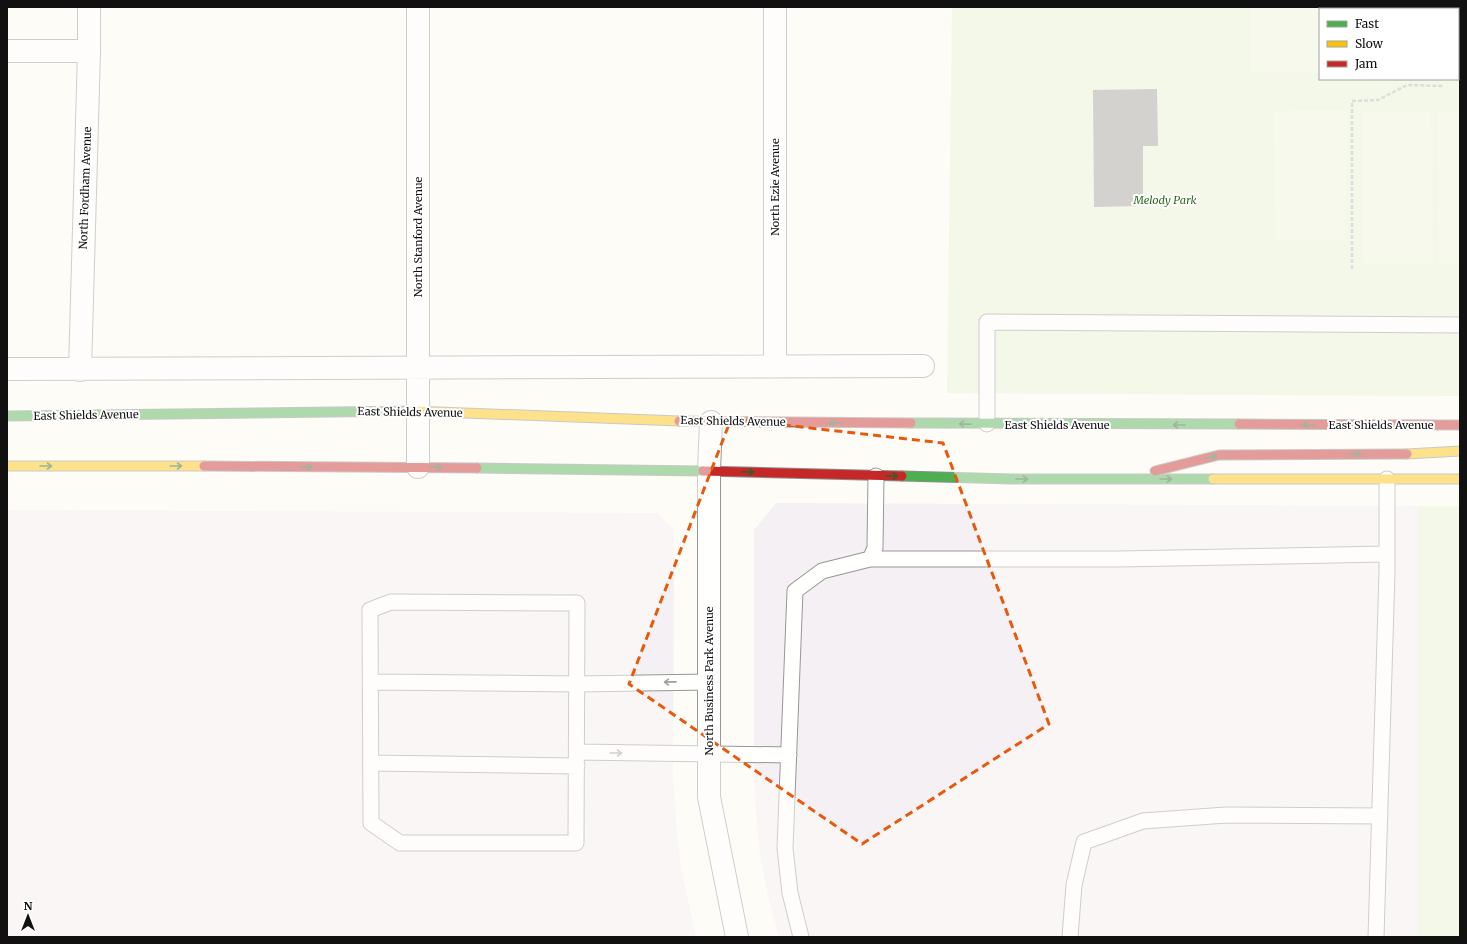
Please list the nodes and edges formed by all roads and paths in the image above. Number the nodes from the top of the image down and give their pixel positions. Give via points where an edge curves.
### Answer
1 (89, 7) edge
2 (418, 7) edge
3 (775, 7) edge
4 (7, 51) edge
5 (89, 51) junction
6 (1443, 86) dead end
7 (1352, 269) dead end
8 (1460, 326) edge
9 (418, 366) junction
10 (775, 366) junction
11 (923, 366) dead end
12 (7, 369) edge
13 (80, 370) junction
14 (418, 411) junction
15 (7, 416) edge
16 (711, 422) junction
17 (987, 424) junction
18 (1460, 425) edge
19 (1460, 451) edge
20 (7, 466) edge
21 (418, 467) junction
22 (709, 471) junction
23 (876, 476) junction
24 (1119, 479) junction
25 (1387, 479) junction
26 (1460, 479) edge
27 (1386, 554) junction
28 (870, 559) junction
29 (371, 682) junction
30 (709, 682) junction
31 (577, 684) junction
32 (709, 753) junction
33 (789, 755) junction
34 (576, 759) junction
35 (371, 764) junction
36 (1380, 816) junction
37 (737, 937) edge
38 (801, 937) edge
39 (1070, 937) edge
40 (1376, 937) edge

1 - 5 street, North Fordham Avenue
2 - 9 street, North Stanford Avenue
3 - 10 street, North Ezie Avenue
4 - 5 street
5 - 13 street, North Fordham Avenue
6 - 7 path via 1407,85 1378,100 1352,101
8 - 17 lane via 987,322
9 - 10 street
9 - 13 street
9 - 14 street, North Stanford Avenue
10 - 11 street
12 - 13 street
14 - 15 main road, East Shields Avenue
14 - 16 main road, East Shields Avenue
14 - 21 street, North Stanford Avenue
17 -> 16 main road, East Shields Avenue
16 - 22 street, North Business Park Avenue
18 -> 17 main road, East Shields Avenue
24 -> 19 main road via 1219,456
20 -> 21 main road
21 -> 22 main road
22 -> 23 main road
22 - 30 street, North Business Park Avenue
23 -> 24 main road
23 - 28 lane via 875,548
24 -> 25 main road
25 - 26 main road
25 - 27 lane
27 - 28 lane via 1118,559
27 - 36 lane
28 - 33 lane via 822,571 795,591
29 - 31 lane
29 - 31 lane via 370,610 390,602 577,603
29 - 35 lane
30 -> 31 lane
30 - 32 street, North Business Park Avenue
31 - 34 lane
32 - 33 lane
34 -> 32 lane
32 - 37 street, North Business Park Avenue via 709,797
33 - 38 lane via 785,848 790,893
34 - 35 lane
34 - 35 lane via 576,843 400,842 371,823
36 - 39 lane via 1226,815 1143,821 1084,842 1074,886
36 - 40 lane

